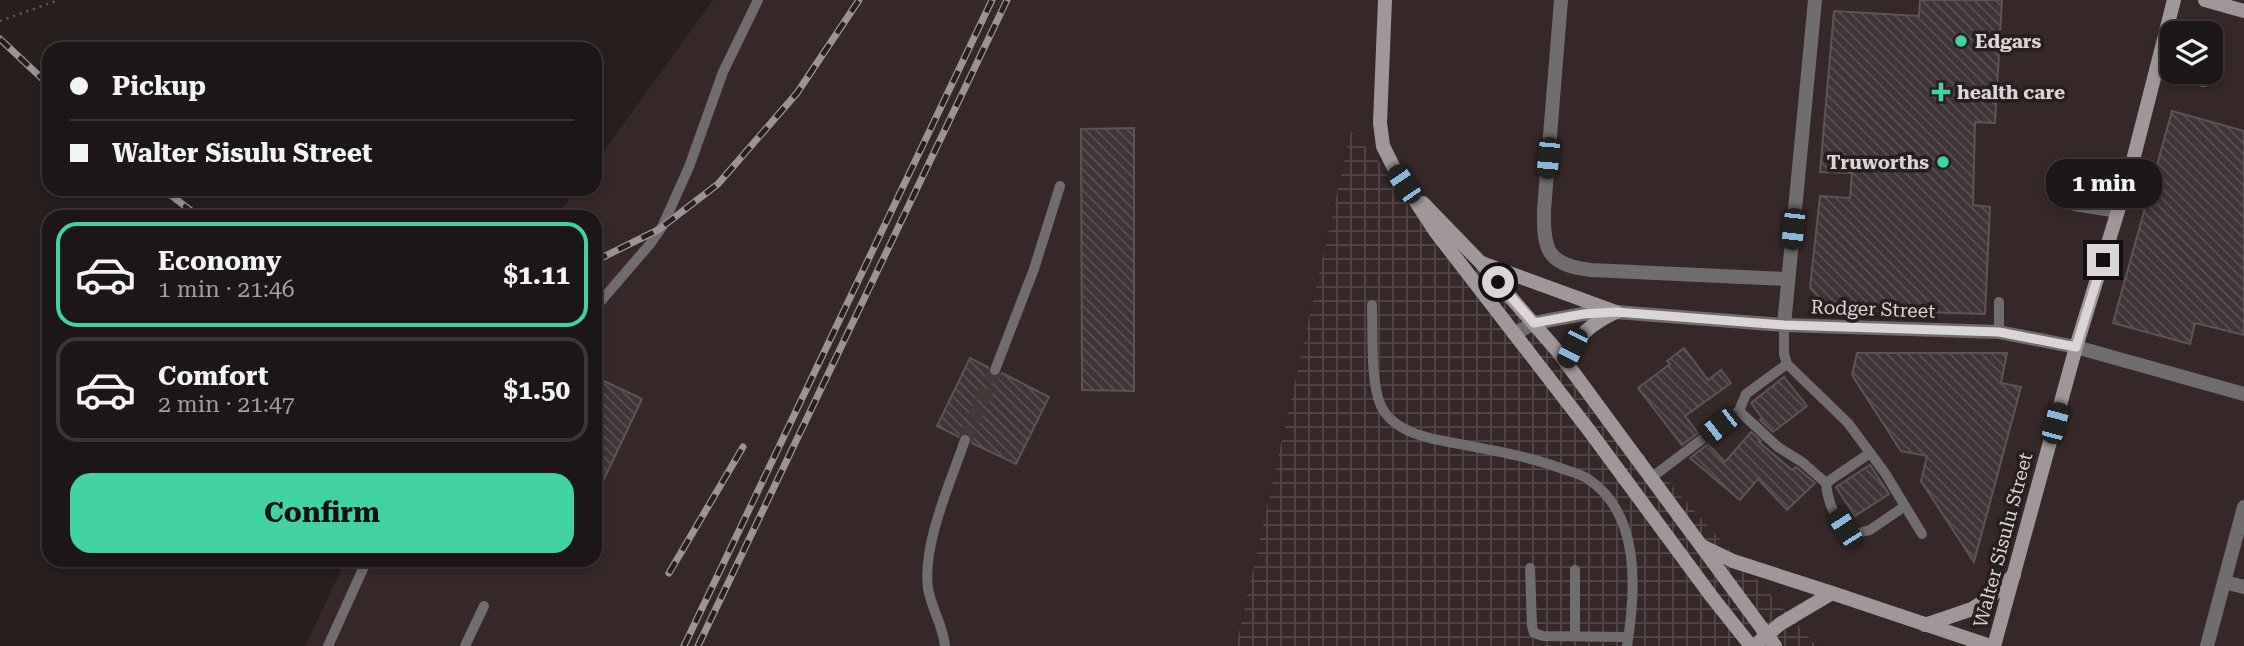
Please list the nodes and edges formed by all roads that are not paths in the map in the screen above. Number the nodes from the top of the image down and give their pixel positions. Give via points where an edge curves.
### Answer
1 (758, 0) edge
2 (1385, 0) edge
3 (1561, 0) edge
4 (1815, 0) edge
5 (2174, 0) edge
6 (2205, 0) edge
7 (2244, 11) edge
8 (2156, 72) junction
9 (2160, 73) edge
10 (1060, 186) dead end
11 (1413, 197) junction
12 (2074, 206) dead end
13 (2118, 213) junction
14 (1480, 262) junction
15 (1788, 279) junction
16 (602, 301) edge
17 (1999, 302) dead end
18 (1372, 306) dead end
19 (1616, 312) junction
20 (1534, 323) junction
21 (1784, 325) junction
22 (1999, 332) junction
23 (1514, 334) junction
24 (2076, 347) junction
25 (1566, 361) junction
26 (1787, 364) junction
27 (995, 370) tunnel mouth
28 (2244, 394) edge
29 (1739, 411) junction
30 (965, 440) tunnel mouth
31 (1870, 453) junction
32 (1651, 478) junction
33 (1826, 483) junction
34 (1905, 506) junction
35 (2244, 507) edge
36 (1922, 534) dead end
37 (1700, 545) junction
38 (364, 567) edge
39 (1530, 568) dead end
40 (1574, 570) dead end
41 (2014, 575) junction
42 (2224, 582) junction
43 (2244, 587) edge
44 (1832, 593) junction
45 (484, 606) dead end
46 (1925, 625) junction
47 (1575, 636) junction
48 (1771, 641) edge
49 (1628, 642) edge
50 (328, 646) edge
51 (465, 646) edge
52 (945, 646) edge
53 (1752, 646) edge
54 (1992, 646) edge
55 (2207, 646) edge

1 - 16 lane via 723,72 667,216 650,244
2 - 11 main road via 1380,77 1383,146
3 - 15 street via 1543,235 1553,259 1591,270
4 - 15 street, Rodger Street
5 - 8 main road, Walter Sisulu Street
6 - 7 main road
8 - 9 lane
8 - 13 main road, Walter Sisulu Street
10 - 27 lane
11 - 14 main road
11 - 23 main road
12 - 13 lane
13 - 24 main road, Walter Sisulu Street
14 - 19 main road
14 - 20 main road
15 - 21 street, Rodger Street
17 - 22 lane
18 - 49 lane via 1375,384 1381,407 1395,424 1423,438 1546,463 1587,478 1608,497 1624,526 1632,558
19 - 20 street
19 - 21 street
19 - 25 main road via 1587,328
20 - 23 street
20 - 25 main road
21 - 22 street, Rodger Street
21 - 26 lane
22 - 24 street, Rodger Street
23 - 53 main road
24 - 28 street, Rodger Street
24 - 41 main road, Walter Sisulu Street
25 - 32 main road
26 - 29 lane via 1746,394
26 - 31 lane via 1848,423
29 - 32 lane
29 - 33 lane
30 - 52 lane via 929,559 928,590
31 - 33 lane
31 - 34 lane
32 - 37 main road
33 - 34 lane via 1828,502 1854,534 1870,530
34 - 36 lane
35 - 42 street
37 - 44 main road via 1733,561
37 - 48 main road
38 - 50 lane
39 - 47 lane via 1534,633
40 - 47 lane
41 - 46 main road via 1972,609
41 - 54 main road, Walter Sisulu Street
42 - 43 street
42 - 55 street
44 - 46 main road
44 - 48 main road via 1803,609
45 - 51 lane
46 - 54 main road
47 - 49 lane
48 - 53 main road

